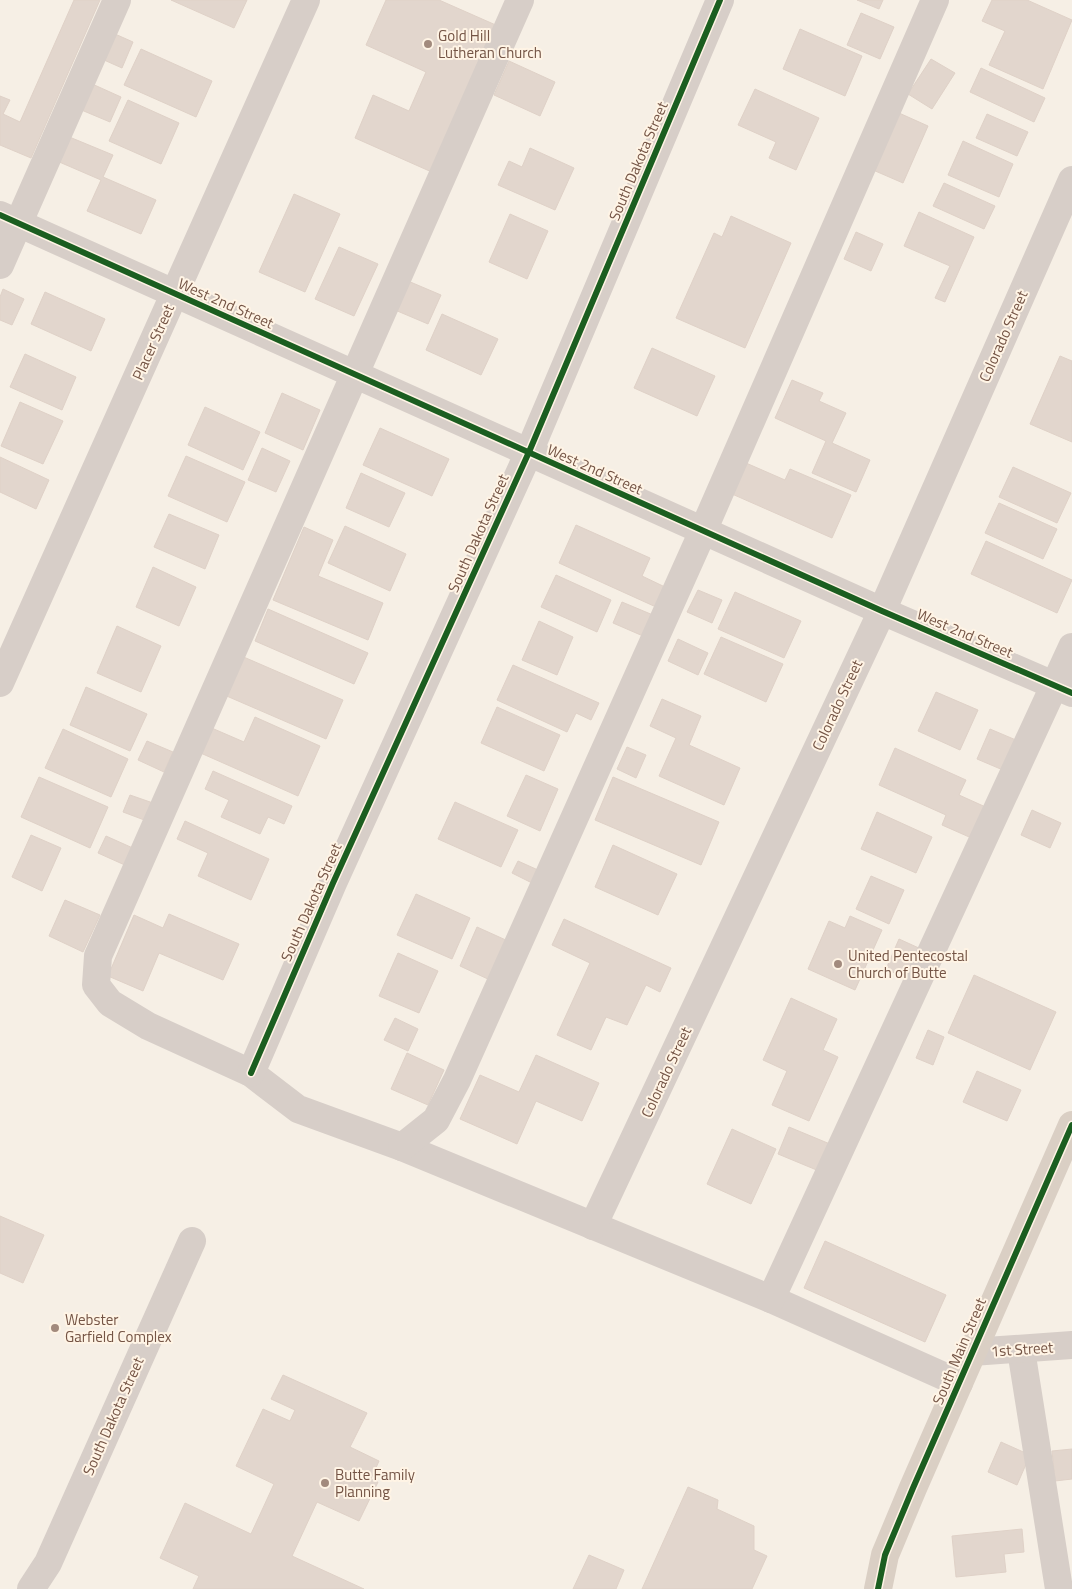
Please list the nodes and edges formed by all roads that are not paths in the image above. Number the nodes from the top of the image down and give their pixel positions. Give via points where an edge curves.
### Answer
1 (117, 0) edge
2 (306, 0) edge
3 (520, 0) edge
4 (720, 0) edge
5 (935, 0) edge
6 (1072, 180) edge
7 (9, 220) edge
8 (0, 265) edge
9 (175, 293) junction
10 (354, 374) junction
11 (529, 452) junction
12 (703, 531) junction
13 (882, 611) junction
14 (1072, 647) edge
15 (0, 683) edge
16 (1064, 689) edge
17 (251, 1073) junction
18 (1072, 1126) edge
19 (402, 1148) junction
20 (594, 1226) junction
21 (192, 1241) dead end
22 (770, 1299) junction
23 (1072, 1345) edge
24 (1021, 1350) junction
25 (972, 1352) junction
26 (959, 1383) junction
27 (30, 1589) edge
28 (878, 1589) edge
29 (1059, 1589) edge

1 - 7 street
2 - 9 street, Placer Street
3 - 10 street
4 - 11 street, South Dakota Street
5 - 12 street
6 - 13 street, Colorado Street
7 - 8 street
7 - 9 street, West 2nd Street
9 - 10 street, West 2nd Street
9 - 15 street, Placer Street
10 - 11 street, West 2nd Street
10 - 17 street via 98,956 96,985 110,1003 148,1026
11 - 12 street, West 2nd Street
11 - 17 street, South Dakota Street via 333,883
12 - 13 street, West 2nd Street
12 - 19 street via 457,1080 436,1120
13 - 16 street, West 2nd Street
13 - 20 street, Colorado Street
14 - 16 street
16 - 22 street
17 - 19 street via 298,1109
18 - 25 main road, South Main Street
19 - 20 street
20 - 22 street
21 - 27 street, South Dakota Street via 48,1563
22 - 26 street
23 - 24 street, 1st Street
24 - 25 street, 1st Street
24 - 29 street
25 - 26 main road, South Main Street
26 - 28 main road, South Main Street via 885,1555

